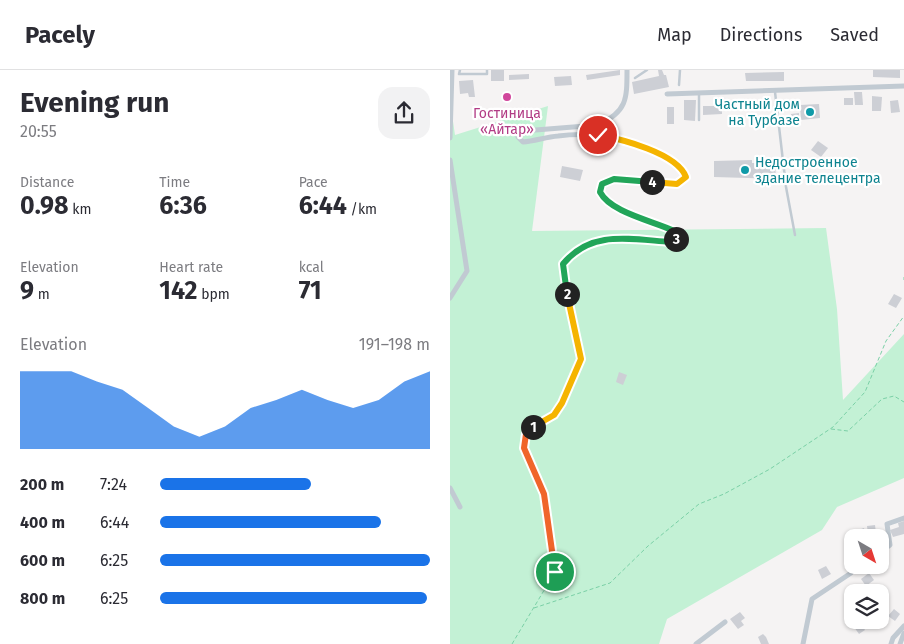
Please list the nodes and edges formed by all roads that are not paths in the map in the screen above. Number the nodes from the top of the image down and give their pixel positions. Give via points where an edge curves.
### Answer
1 (452, 70) edge
2 (460, 70) edge
3 (487, 70) edge
4 (627, 70) edge
5 (647, 70) edge
6 (680, 70) edge
7 (635, 78) dead end
8 (679, 85) dead end
9 (904, 86) edge
10 (774, 90) junction
11 (699, 93) junction
12 (667, 94) dead end
13 (699, 120) dead end
14 (450, 138) edge
15 (450, 160) edge
16 (677, 184) road end
17 (795, 235) dead end
18 (450, 298) edge
19 (450, 488) edge
20 (460, 507) dead end
21 (904, 518) edge
22 (888, 529) edge
23 (851, 574) edge
24 (725, 622) dead end
25 (904, 626) edge
26 (904, 633) edge
27 (696, 644) edge
28 (802, 644) edge
29 (891, 644) edge
30 (900, 644) edge

1 - 14 street
2 - 3 lane via 459,74 487,74
4 - 16 street via 626,100 616,115 607,121 598,125 523,131 518,137 523,142 559,136 598,135 630,141 680,167 686,177
5 - 7 lane
6 - 8 lane
9 - 10 street
10 - 11 street
10 - 17 lane
11 - 12 street
11 - 13 lane
15 - 18 street via 467,271
19 - 20 street
21 - 22 street via 887,524
23 - 28 street via 809,603
24 - 27 street
25 - 29 street
26 - 30 street

